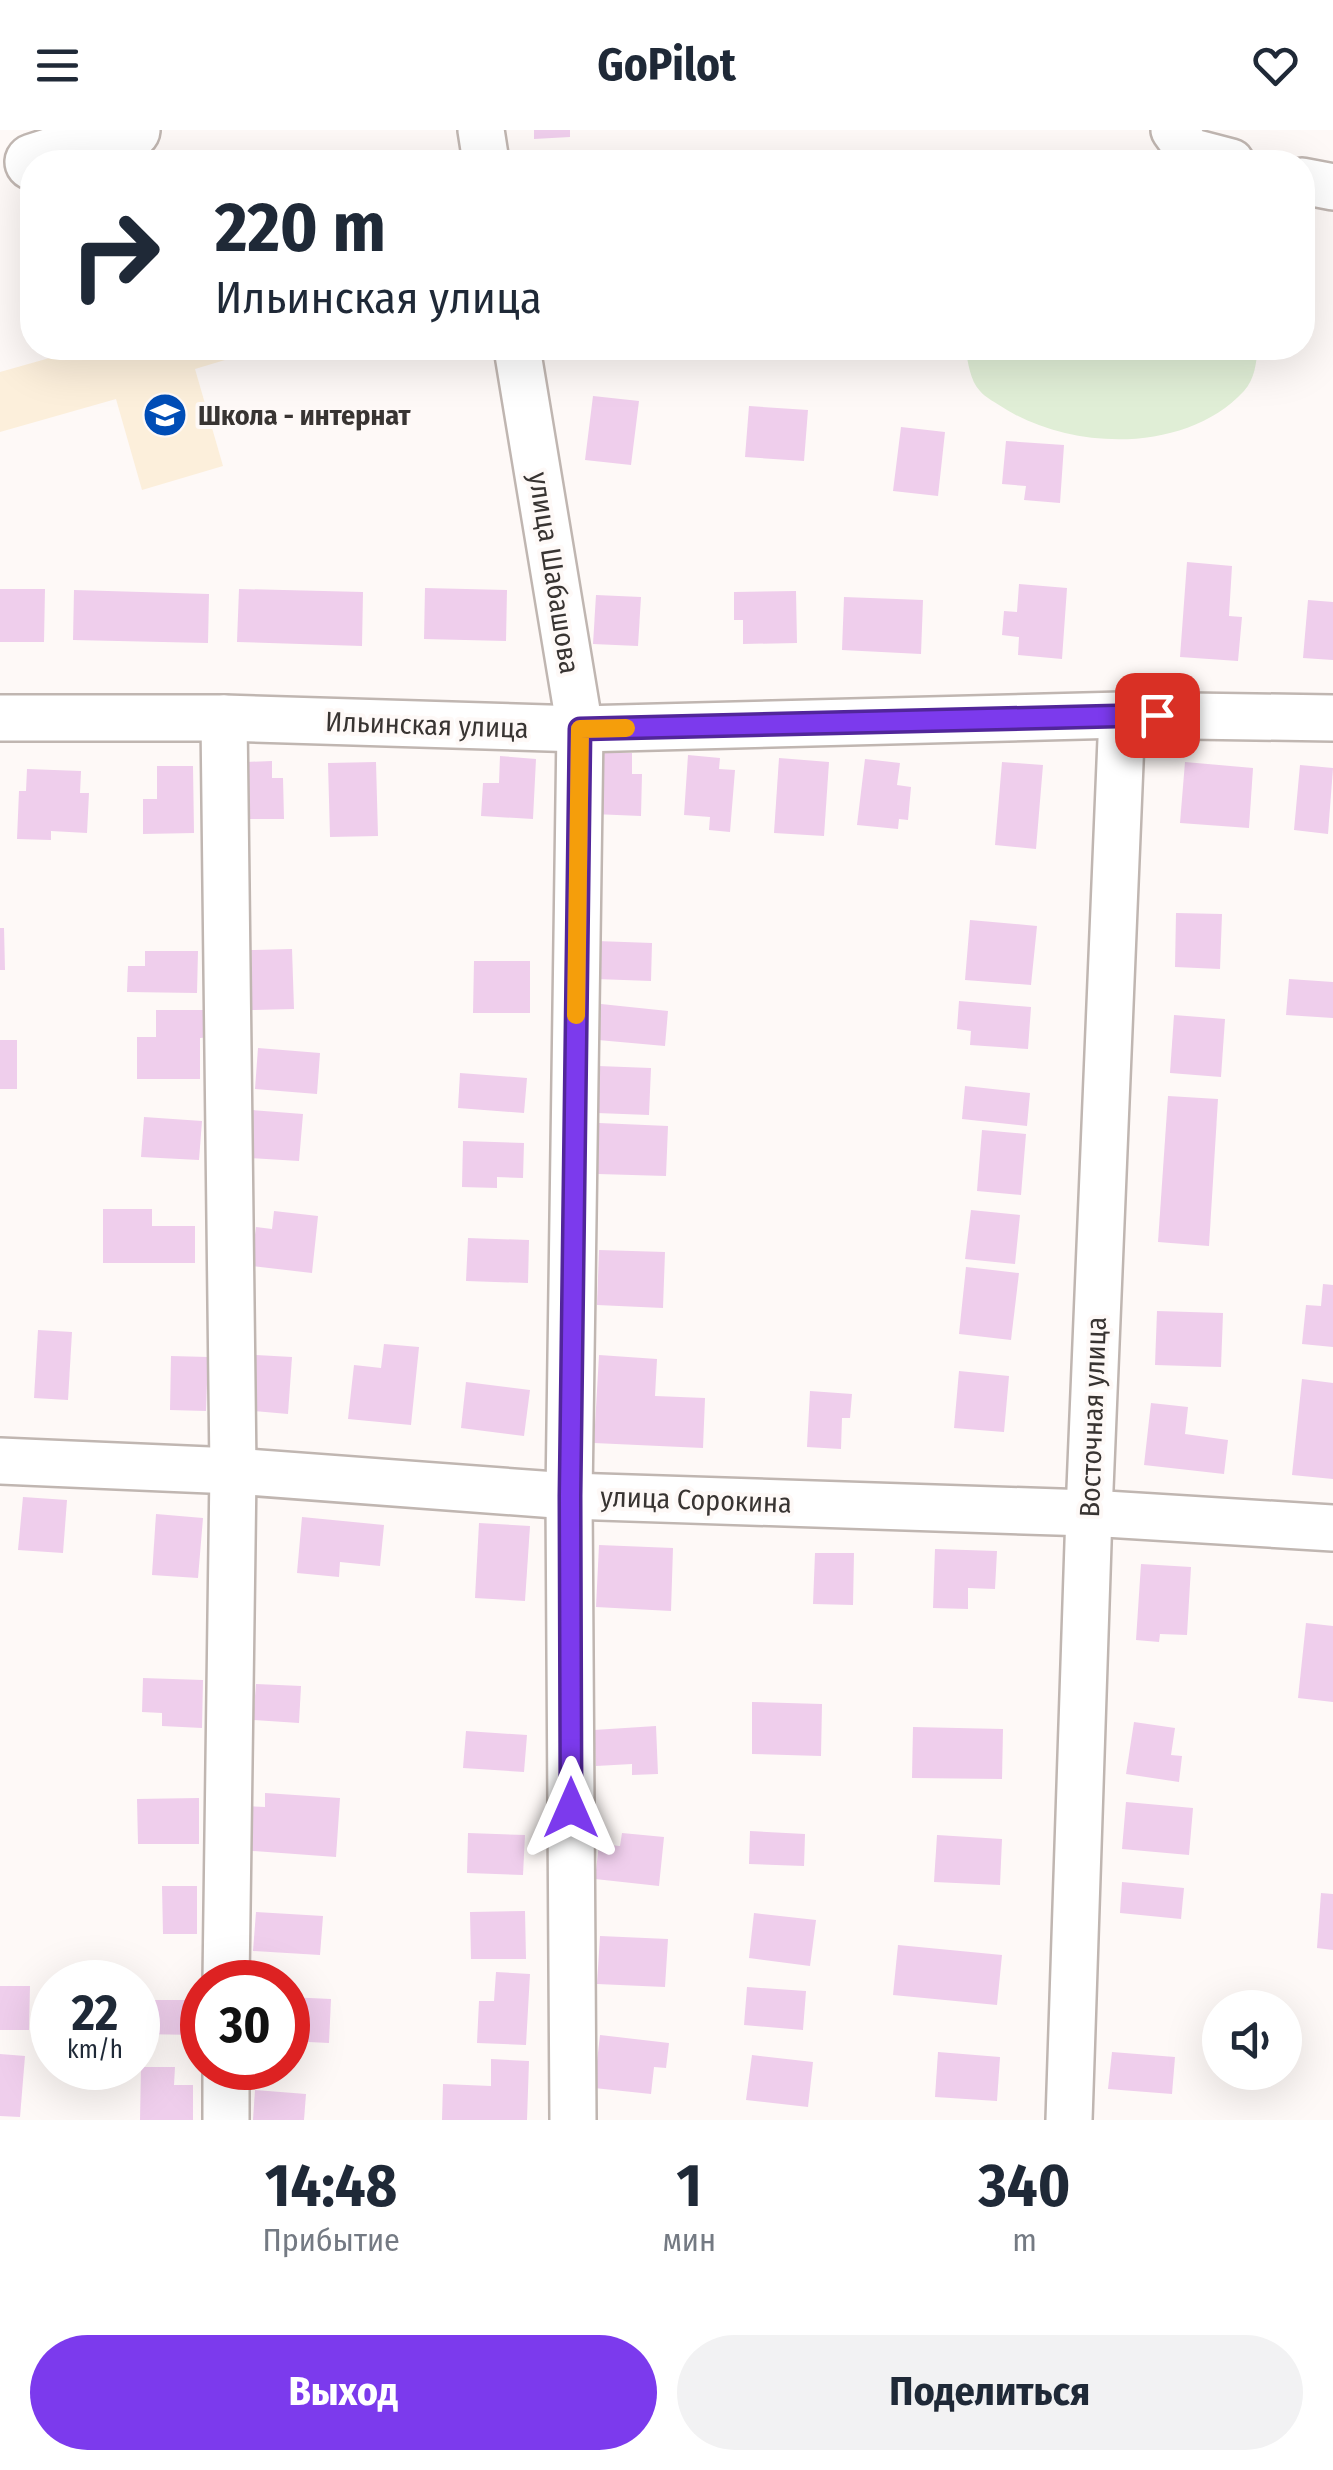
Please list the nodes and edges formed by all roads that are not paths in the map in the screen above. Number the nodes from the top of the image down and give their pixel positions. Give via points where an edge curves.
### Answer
1 (132, 130) edge
2 (72, 150) edge
3 (519, 360) edge
4 (1122, 714) junction
5 (0, 718) edge
6 (224, 718) junction
7 (1333, 718) edge
8 (580, 729) junction
9 (0, 1461) edge
10 (233, 1471) junction
11 (570, 1496) junction
12 (1089, 1514) junction
13 (1333, 1528) edge
14 (226, 1960) edge
15 (226, 2090) edge
16 (226, 2120) edge
17 (573, 2120) edge
18 (1069, 2120) edge

1 - 2 main road
3 - 8 street, улица Шабашова
4 - 7 street, Ильинская улица
4 - 8 street, Ильинская улица
4 - 12 street, Восточная улица
5 - 6 street, Ильинская улица
6 - 8 street, Ильинская улица
6 - 10 street
8 - 11 street, улица Шабашова
9 - 10 street, улица Сорокина
10 - 11 street, улица Сорокина
10 - 14 street
11 - 12 street, улица Сорокина
11 - 17 street, улица Шабашова
12 - 13 street, улица Сорокина
12 - 18 street, Восточная улица
15 - 16 street

